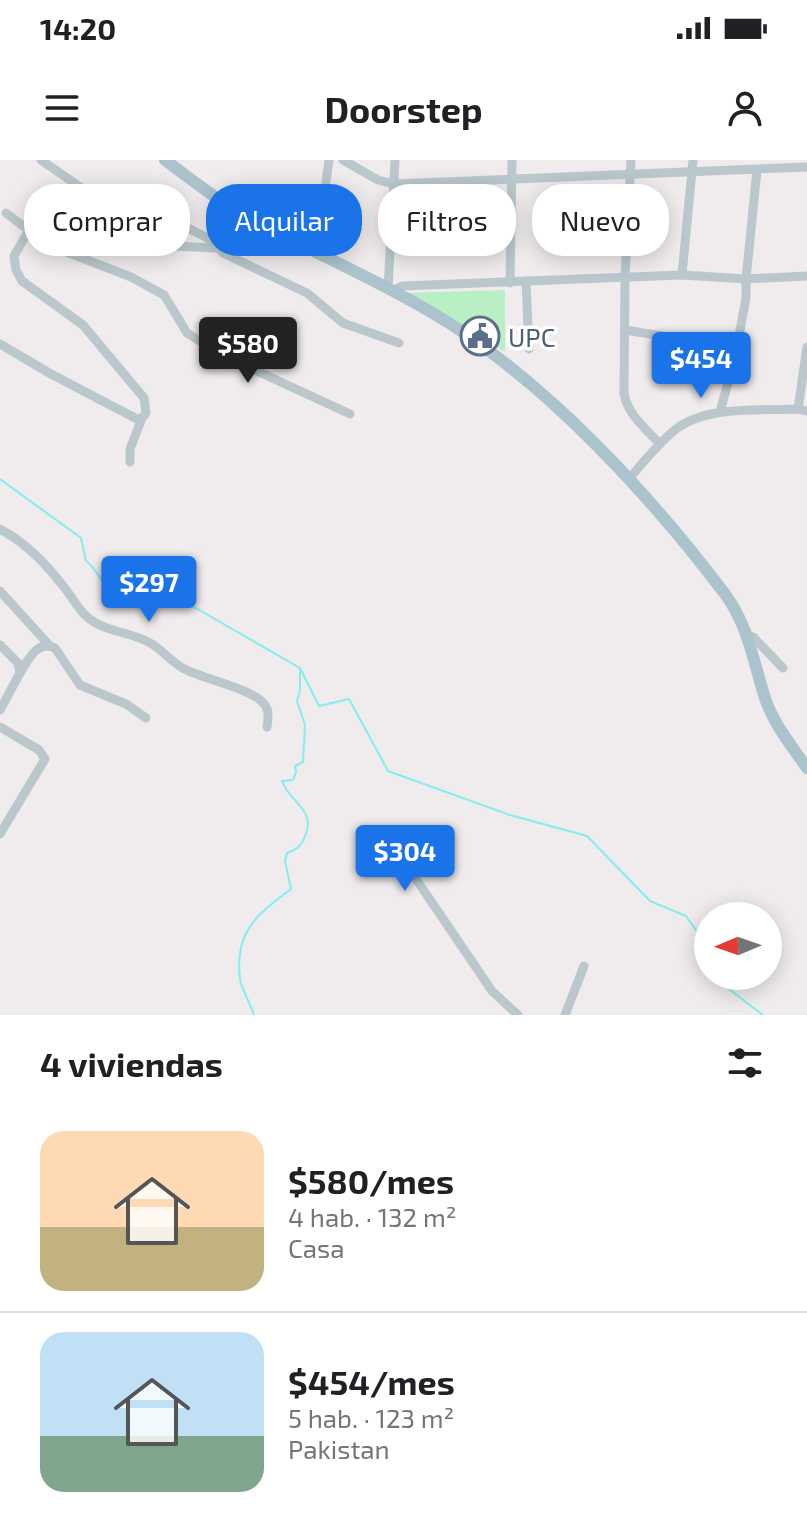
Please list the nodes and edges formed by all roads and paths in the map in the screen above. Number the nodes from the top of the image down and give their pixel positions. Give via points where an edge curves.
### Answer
1 (41, 160) edge
2 (165, 160) edge
3 (329, 160) edge
4 (343, 160) edge
5 (395, 160) edge
6 (512, 160) edge
7 (631, 160) edge
8 (693, 160) edge
9 (807, 167) edge
10 (757, 170) junction
11 (692, 173) junction
12 (630, 174) junction
13 (512, 180) junction
14 (326, 184) edge
15 (394, 184) junction
16 (206, 189) edge
17 (6, 213) dead end
18 (24, 226) edge
19 (24, 239) edge
20 (206, 239) edge
21 (77, 256) edge
22 (229, 256) edge
23 (320, 256) edge
24 (391, 256) edge
25 (682, 275) junction
26 (807, 276) edge
27 (625, 277) junction
28 (746, 279) junction
29 (526, 281) junction
30 (510, 283) junction
31 (390, 290) junction
32 (625, 330) junction
33 (399, 343) dead end
34 (0, 344) edge
35 (807, 347) edge
36 (529, 349) dead end
37 (735, 357) junction
38 (802, 410) edge
39 (720, 412) junction
40 (350, 414) dead end
41 (142, 418) junction
42 (660, 444) junction
43 (130, 462) dead end
44 (628, 480) junction
45 (0, 529) edge
46 (0, 591) edge
47 (747, 635) junction
48 (0, 645) edge
49 (49, 645) junction
50 (783, 668) dead end
51 (19, 676) junction
52 (0, 710) edge
53 (146, 718) dead end
54 (0, 727) edge
55 (267, 727) dead end
56 (807, 768) edge
57 (0, 834) edge
58 (381, 841) dead end
59 (584, 966) dead end
60 (518, 1015) edge
61 (565, 1015) edge

1 - 20 street via 96,198 188,228
2 - 16 main road
3 - 14 street
4 - 15 street
5 - 15 street
6 - 13 street
7 - 12 street
8 - 11 street
9 - 10 street
10 - 11 street
10 - 28 street
11 - 12 street
11 - 25 street
12 - 13 street
12 - 27 street
13 - 15 street
13 - 30 street
17 - 18 street
19 - 41 street via 14,256 22,281 97,340 144,398
21 - 40 street via 157,291 173,306 187,333 218,353
22 - 33 street via 307,293 343,323
23 - 31 main road
24 - 31 street
25 - 27 street
25 - 28 street
26 - 28 street
27 - 29 street
27 - 32 street
28 - 37 street
29 - 30 street
29 - 36 street
30 - 31 street
31 - 44 main road via 491,352 588,437
32 - 37 street via 675,338
32 - 42 street via 625,403
34 - 41 street
35 - 38 street
37 - 39 street
38 - 39 street
39 - 42 street via 677,428
41 - 43 street
42 - 44 street
44 - 47 main road via 723,592
45 - 55 street via 46,565 94,623 153,644 181,667 263,703
46 - 49 street
47 - 50 street
47 - 56 main road via 774,719
48 - 51 street via 18,663
49 - 51 street via 36,650
49 - 53 street via 80,685
51 - 52 street
54 - 57 street via 45,759
58 - 60 street via 414,876 492,991
59 - 61 street

